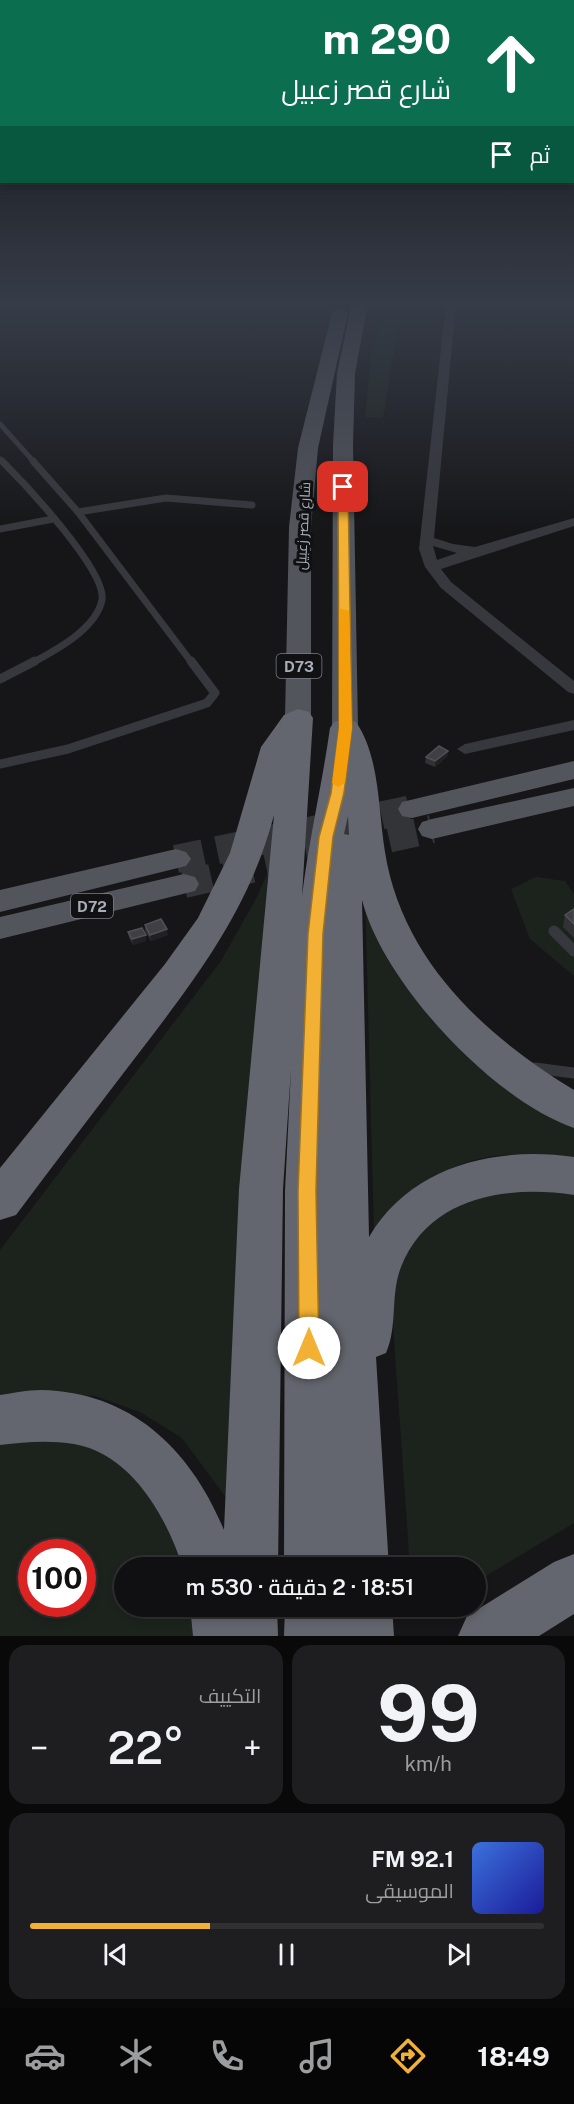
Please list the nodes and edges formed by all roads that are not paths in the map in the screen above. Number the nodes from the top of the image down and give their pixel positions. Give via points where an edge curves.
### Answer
1 (315, 379) edge
2 (322, 379) edge
3 (346, 379) edge
4 (356, 379) edge
5 (444, 379) edge
6 (347, 391) junction
7 (319, 392) junction
8 (0, 424) edge
9 (0, 459) edge
10 (252, 505) dead end
11 (78, 512) junction
12 (54, 519) junction
13 (574, 522) edge
14 (0, 529) edge
15 (428, 540) junction
16 (479, 550) junction
17 (432, 567) junction
18 (0, 679) edge
19 (574, 688) edge
20 (298, 718) junction
21 (574, 725) edge
22 (345, 728) junction
23 (465, 749) dead end
24 (0, 764) edge
25 (574, 770) edge
26 (574, 797) edge
27 (412, 809) tunnel mouth
28 (432, 829) tunnel mouth
29 (0, 901) edge
30 (0, 928) edge
31 (554, 931) dead end
32 (574, 951) edge
33 (471, 1035) junction
34 (574, 1073) edge
35 (574, 1111) edge
36 (574, 1176) edge
37 (304, 1191) junction
38 (0, 1201) edge
39 (0, 1420) edge
40 (357, 1470) junction
41 (207, 1557) edge
42 (252, 1557) edge
43 (312, 1557) edge
44 (361, 1557) edge
45 (571, 1581) edge
46 (219, 1617) edge
47 (249, 1617) edge
48 (313, 1617) edge
49 (364, 1617) edge
50 (222, 1636) edge
51 (249, 1636) edge
52 (313, 1636) edge
53 (365, 1636) edge
54 (487, 1636) edge

1 - 7 main road
2 - 7 main road, شارع قصر زعبيل / D73
3 - 6 main road, D73
4 - 6 main road
5 - 15 street
6 - 22 main road, D73 via 342,530
7 - 20 main road, شارع قصر زعبيل / D73 via 308,448 300,527
8 - 11 lane
9 - 12 lane
10 - 11 lane via 166,498
11 - 24 lane via 213,689 214,697 207,703 88,742
12 - 14 lane
12 - 18 lane via 99,581 101,602 87,624 53,650
13 - 16 street
15 - 16 street via 451,548
15 - 17 street
16 - 17 street
17 - 19 street via 456,594
20 - 37 highway
20 - 38 highway via 276,747 248,853 213,924
21 - 23 street
22 - 33 highway via 360,771 371,871 379,903 413,969 438,1003
22 - 37 highway via 337,793 344,833
25 - 27 main road
26 - 28 main road
29 - 30 main road, D72 via 180,871
31 - 32 lane
33 - 34 lane via 517,1063 544,1071
33 - 35 highway via 508,1067
36 - 40 highway via 547,1170 507,1171 470,1181 441,1193 416,1211 395,1234 380,1261 371,1293
37 - 40 highway
37 - 42 highway
37 - 43 highway
39 - 41 highway via 60,1416 105,1429 126,1440 163,1470 179,1491
40 - 44 highway
45 - 54 highway
46 - 50 highway
47 - 51 highway
48 - 52 highway
49 - 53 highway

